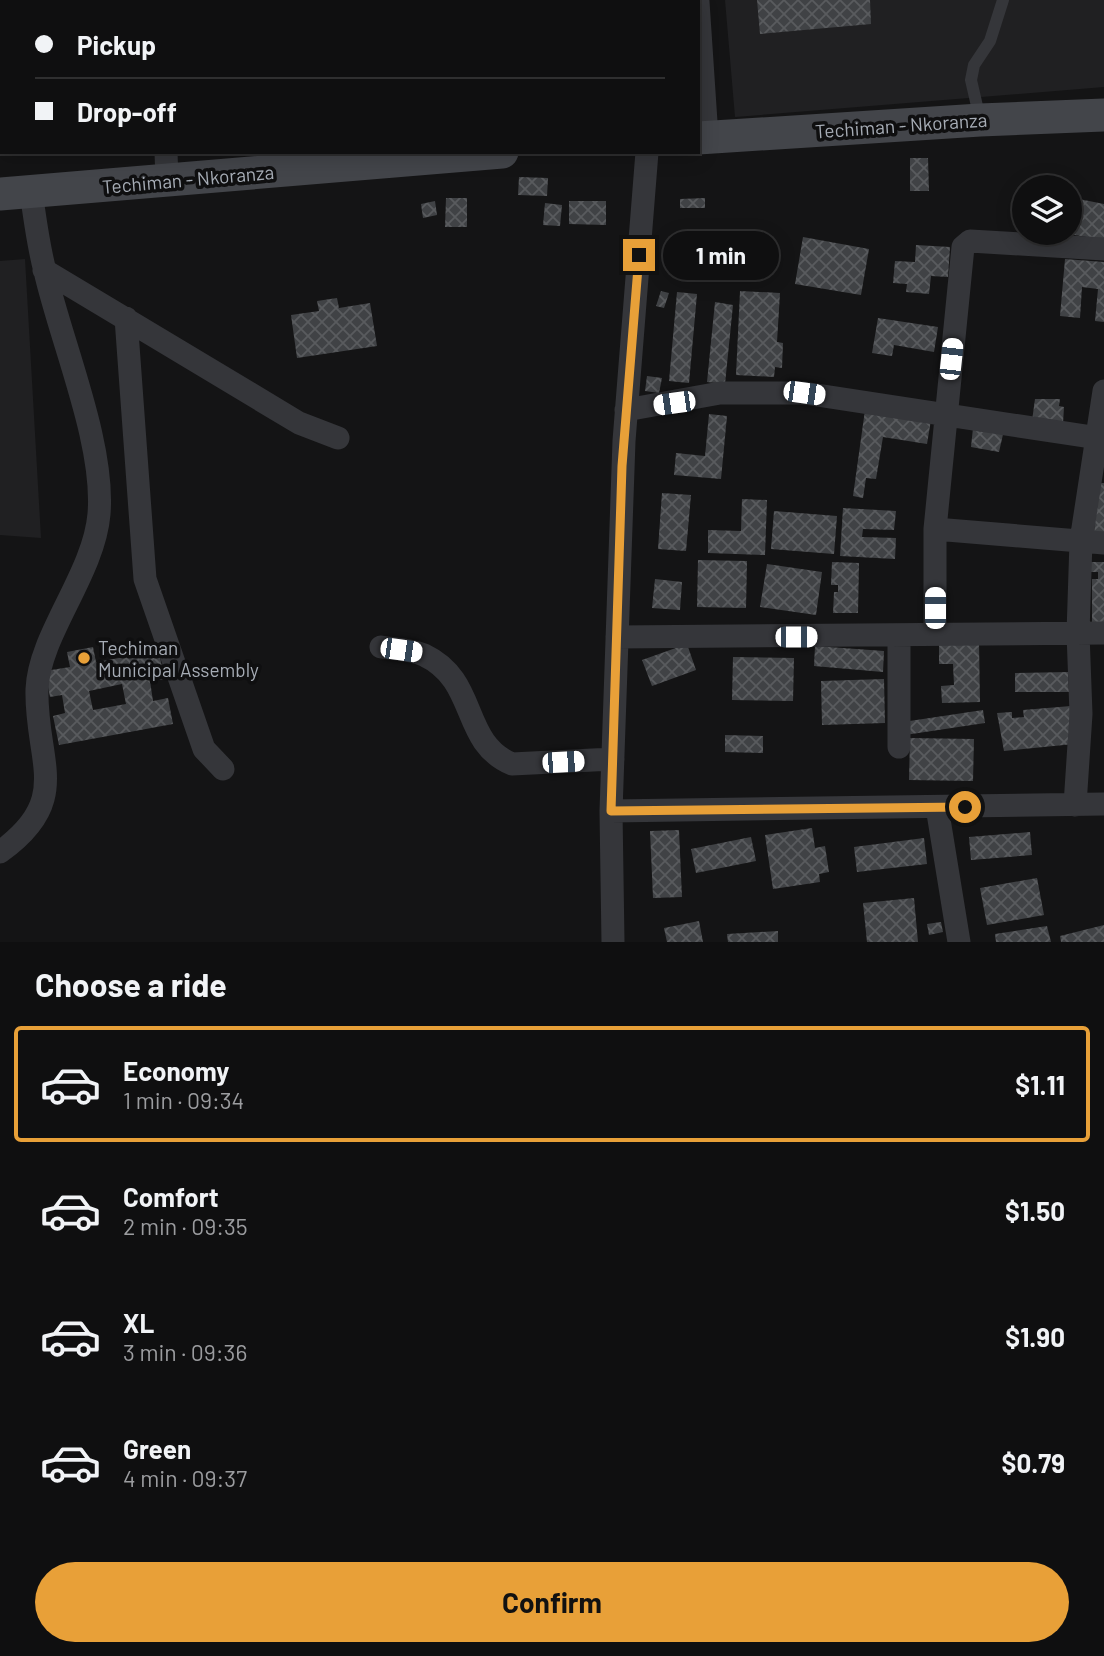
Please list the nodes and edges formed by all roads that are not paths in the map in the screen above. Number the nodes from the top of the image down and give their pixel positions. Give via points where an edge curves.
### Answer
1 (1003, 0) edge
2 (700, 70) edge
3 (1104, 115) edge
4 (980, 120) junction
5 (702, 138) edge
6 (452, 154) edge
7 (648, 154) edge
8 (167, 166) edge
9 (15, 193) edge
10 (1104, 249) edge
11 (44, 270) junction
12 (125, 318) junction
13 (1104, 391) edge
14 (626, 410) junction
15 (945, 412) junction
16 (338, 438) dead end
17 (1099, 438) edge
18 (935, 529) junction
19 (1081, 541) junction
20 (1104, 543) edge
21 (1078, 633) junction
22 (1104, 633) edge
23 (934, 634) junction
24 (899, 636) junction
25 (617, 638) junction
26 (381, 647) dead end
27 (899, 747) dead end
28 (613, 759) junction
29 (223, 769) dead end
30 (1104, 804) edge
31 (1075, 805) junction
32 (937, 807) junction
33 (611, 811) junction
34 (0, 852) edge
35 (613, 942) edge
36 (959, 942) edge

1 - 4 lane via 971,80
2 - 5 street
3 - 4 main road, Techiman - Nkoranza
4 - 5 main road, Techiman - Nkoranza
6 - 8 main road, Techiman - Nkoranza
7 - 14 street
8 - 9 main road, Techiman - Nkoranza
9 - 11 street
10 - 15 street via 965,243
11 - 12 street
11 - 34 street via 96,467 99,516 87,564 42,664 37,689 46,775 44,804 24,832
12 - 16 street via 299,423
12 - 29 street via 145,579 204,749
13 - 17 street
14 - 15 street via 755,391
14 - 25 street
15 - 17 street
15 - 18 street
17 - 19 street
18 - 19 street
18 - 23 street
19 - 20 street
19 - 21 street
21 - 22 street
21 - 23 street
21 - 31 street via 1081,714
23 - 24 street
24 - 25 street
24 - 27 street
25 - 28 street
26 - 28 street via 421,653 442,665 459,684 487,749 500,759 512,764
28 - 33 street
30 - 31 street
31 - 32 street
32 - 33 street
32 - 36 street
33 - 35 street

